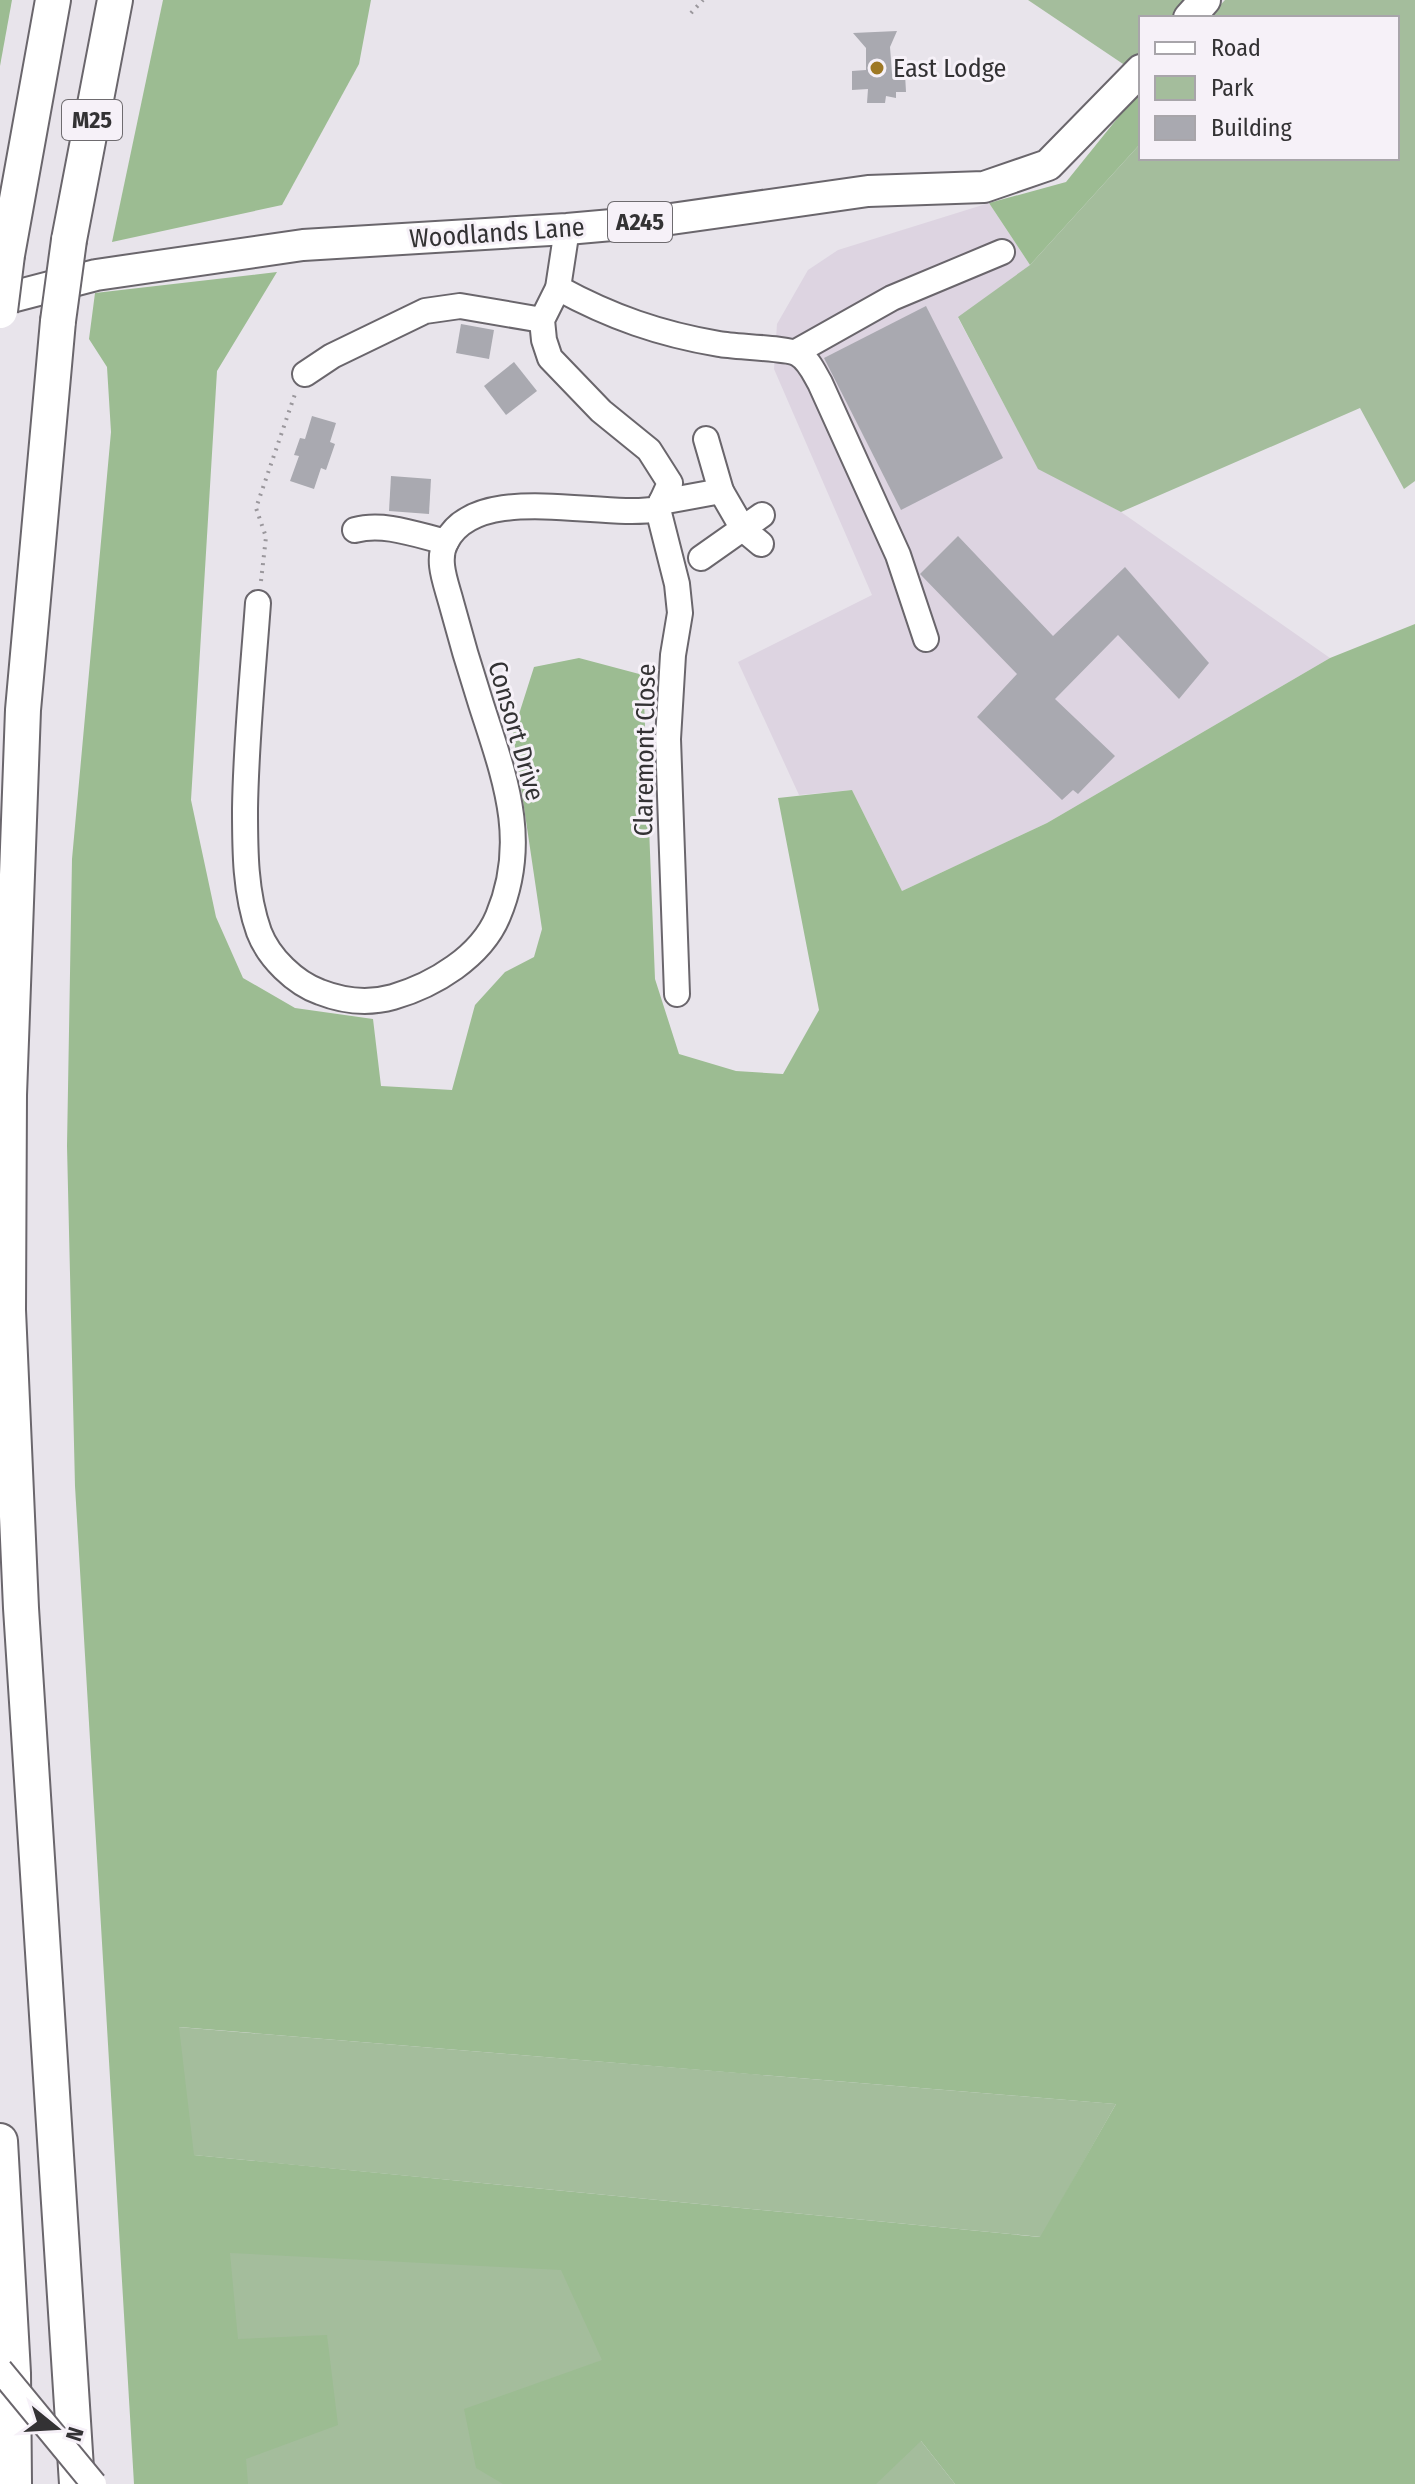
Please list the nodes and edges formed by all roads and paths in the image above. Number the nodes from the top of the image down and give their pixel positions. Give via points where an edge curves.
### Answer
1 (53, 0) edge
2 (115, 0) edge
3 (703, 0) edge
4 (1205, 0) edge
5 (691, 13) dead end
6 (1191, 16) edge
7 (1139, 72) edge
8 (567, 229) junction
9 (1002, 252) dead end
10 (558, 288) junction
11 (0, 300) edge
12 (0, 311) edge
13 (542, 320) junction
14 (796, 352) junction
15 (305, 374) joint
16 (706, 439) dead end
17 (721, 491) junction
18 (659, 505) junction
19 (355, 530) dead end
20 (446, 542) junction
21 (701, 558) dead end
22 (258, 603) joint
23 (926, 639) dead end
24 (677, 994) dead end
25 (0, 2141) edge
26 (0, 2370) edge
27 (14, 2484) edge
28 (77, 2484) edge
29 (94, 2484) edge

1 - 12 highway, M25, bridge
2 - 28 highway, M25, bridge via 58,321 23,710 9,1095 8,1310 21,1608
3 - 5 path
4 - 6 main road
7 - 8 main road, Woodlands Lane / A245 via 1048,165 984,187 868,191
8 - 10 street
8 - 11 main road, Woodlands Lane / A245 via 311,244 96,275
9 - 14 street via 892,298
10 - 13 street
10 - 14 street via 634,325 727,345
13 - 15 street via 460,306 425,311
13 - 18 street via 550,358 601,411 649,450 670,483
14 - 23 street via 827,396 898,555
15 - 22 path via 256,508 266,537
16 - 17 street
17 - 18 street
17 - 21 street via 755,529
18 - 20 street via 639,512 557,505 511,508 478,514 456,526
18 - 24 street, Claremont Close via 680,613 668,739
19 - 20 street via 388,528
20 - 22 street, Consort Drive via 441,555 445,580 504,771 514,847 498,918 480,944 436,981 408,992 381,1000 341,1000 309,988 287,973 260,936 245,844
25 - 27 highway
26 - 29 street, bridge

